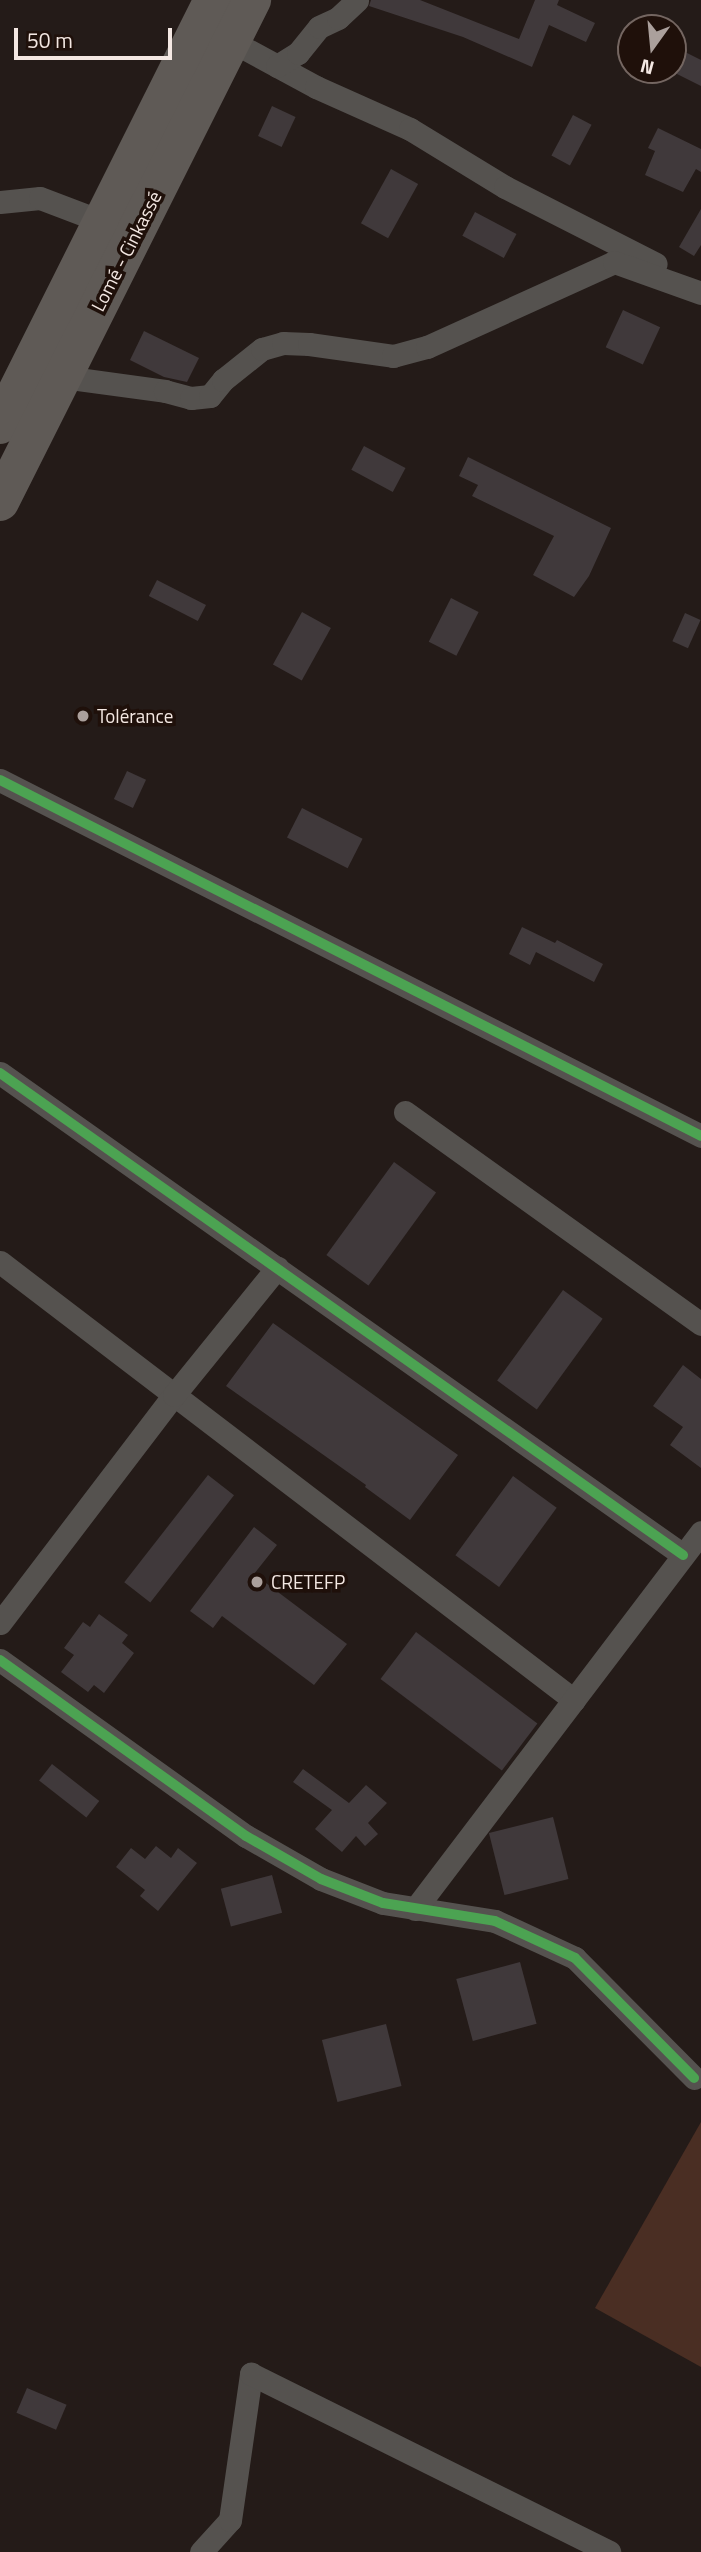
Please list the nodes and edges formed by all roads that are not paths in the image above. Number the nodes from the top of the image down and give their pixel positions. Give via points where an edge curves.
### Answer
1 (252, 0) edge
2 (357, 0) edge
3 (215, 22) edge
4 (277, 66) junction
5 (0, 202) edge
6 (118, 229) junction
7 (701, 290) edge
8 (63, 377) junction
9 (0, 425) edge
10 (0, 502) edge
11 (0, 780) edge
12 (0, 1073) edge
13 (405, 1112) dead end
14 (701, 1136) edge
15 (0, 1262) edge
16 (277, 1268) junction
17 (701, 1324) edge
18 (174, 1395) junction
19 (701, 1532) edge
20 (683, 1555) junction
21 (0, 1623) edge
22 (0, 1660) edge
23 (574, 1700) junction
24 (415, 1909) junction
25 (694, 2078) dead end
26 (201, 2552) edge
27 (609, 2552) edge

1 - 3 highway, Lomé - Cinkassé
2 - 4 street
3 - 4 street
3 - 6 highway, Lomé - Cinkassé
4 - 7 street via 410,129 506,187
5 - 6 street via 40,198
6 - 8 highway, Lomé - Cinkassé
6 - 9 highway, Lomé - Cinkassé
7 - 8 street via 614,262 427,347 393,356 309,344 282,343 262,349 210,396 191,398
8 - 10 highway, Lomé - Cinkassé
11 - 14 street
12 - 16 street
13 - 17 street
15 - 18 street
16 - 18 street
16 - 20 street
18 - 21 street
18 - 23 street
19 - 20 street
20 - 23 street
22 - 24 street via 246,1836 321,1879 383,1903
23 - 24 street
24 - 25 street via 495,1921 575,1958
26 - 27 street via 230,2519 251,2374

